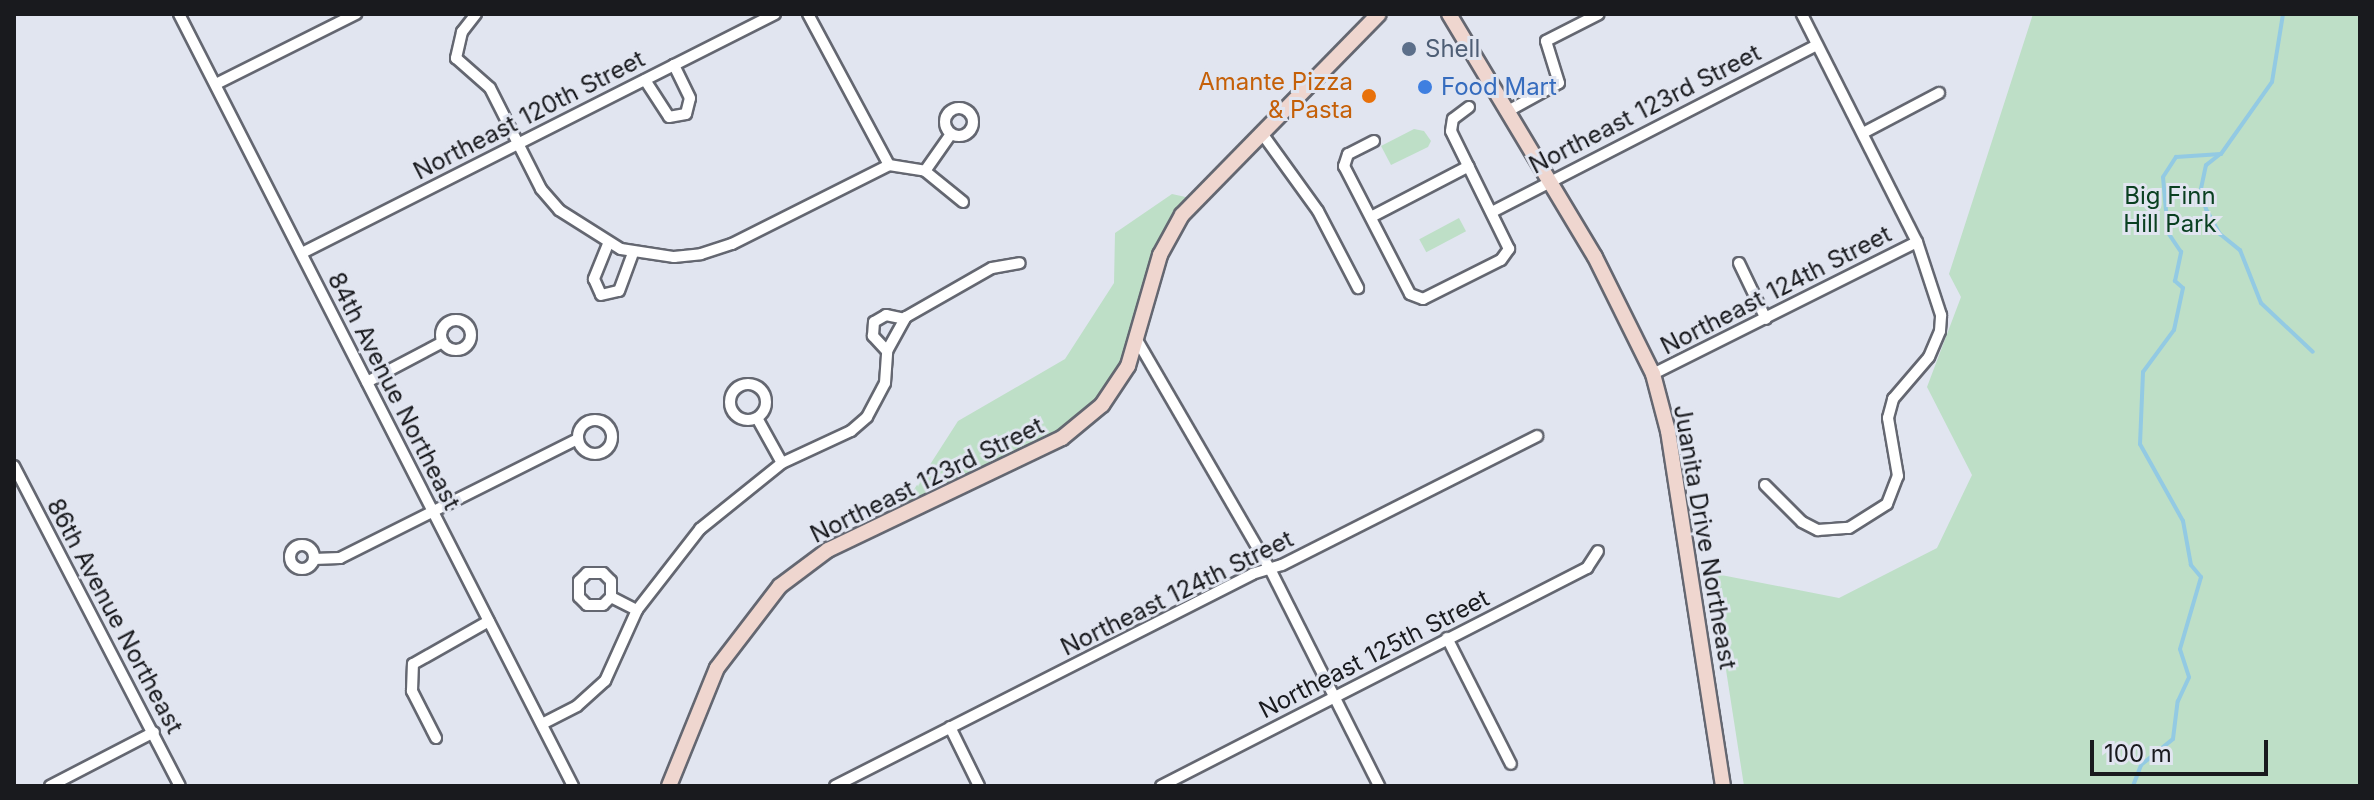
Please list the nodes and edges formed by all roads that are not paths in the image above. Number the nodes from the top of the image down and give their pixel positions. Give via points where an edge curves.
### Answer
1 (179, 14) edge
2 (356, 14) edge
3 (476, 14) edge
4 (775, 14) edge
5 (808, 14) edge
6 (1379, 14) edge
7 (1449, 14) edge
8 (1599, 14) edge
9 (1802, 14) edge
10 (1817, 45) junction
11 (674, 65) junction
12 (645, 80) junction
13 (216, 84) junction
14 (1939, 93) dead end
15 (1469, 107) dead end
16 (1508, 111) junction
17 (1261, 132) junction
18 (1863, 133) junction
19 (951, 134) dead end
20 (1374, 141) dead end
21 (517, 143) junction
22 (889, 165) junction
23 (1469, 166) junction
24 (925, 171) junction
25 (1550, 182) junction
26 (963, 202) dead end
27 (1492, 212) junction
28 (1371, 217) junction
29 (1917, 242) junction
30 (608, 244) junction
31 (302, 253) junction
32 (633, 253) junction
33 (1020, 263) dead end
34 (1739, 263) dead end
35 (1358, 288) dead end
36 (905, 319) junction
37 (1766, 319) junction
38 (1137, 340) junction
39 (443, 342) dead end
40 (887, 351) junction
41 (1653, 374) junction
42 (367, 382) junction
43 (757, 418) dead end
44 (1537, 436) dead end
45 (578, 439) dead end
46 (782, 463) junction
47 (14, 466) edge
48 (1765, 485) dead end
49 (432, 510) junction
50 (1598, 551) dead end
51 (314, 559) dead end
52 (1270, 569) junction
53 (611, 597) dead end
54 (637, 610) junction
55 (489, 621) junction
56 (1447, 638) junction
57 (1334, 697) junction
58 (542, 724) junction
59 (950, 727) junction
60 (154, 732) junction
61 (436, 738) dead end
62 (1511, 764) dead end
63 (50, 786) edge
64 (180, 786) edge
65 (573, 786) edge
66 (669, 786) edge
67 (835, 786) edge
68 (979, 786) edge
69 (1161, 786) edge
70 (1379, 786) edge
71 (1723, 786) edge

1 - 13 street, 84th Avenue Northeast
2 - 13 street
3 - 21 street via 462,32 456,58 490,88
4 - 11 street, Northeast 120th Street
5 - 22 street
6 - 17 street, Northeast 123rd Street
7 - 16 street, Juanita Drive Northeast
8 - 16 street via 1546,41 1559,83
9 - 10 street
10 - 18 street
10 - 25 street, Northeast 123rd Street
11 - 12 street, Northeast 120th Street
11 - 12 street via 690,98 686,114 669,117
12 - 21 street, Northeast 120th Street
13 - 31 street, 84th Avenue Northeast
14 - 18 street
15 - 23 street via 1453,119 1451,131
16 - 25 street, Juanita Drive Northeast
17 - 35 street via 1318,211
17 - 38 street, Northeast 123rd Street via 1196,197 1172,233
18 - 29 street
19 - 24 street
20 - 28 street via 1343,160
21 - 30 street via 559,210
21 - 31 street, Northeast 120th Street
22 - 24 street
22 - 32 street via 732,244 674,257
23 - 27 street
23 - 28 street
24 - 26 street
25 - 27 street, Northeast 123rd Street
25 - 41 street, Juanita Drive Northeast via 1603,271
27 - 28 street via 1508,251 1501,260 1415,299
29 - 37 street, Northeast 124th Street
29 - 48 street via 1941,315 1937,344 1893,399 1888,418 1898,476 1887,504 1849,528 1818,530 1802,522
30 - 32 street
30 - 32 street via 594,279 601,295 619,291
31 - 42 street, 84th Avenue Northeast
33 - 36 street via 992,268 923,303
34 - 37 street
36 - 40 street
36 - 40 street via 886,315 874,322 873,336
37 - 41 street, Northeast 124th Street
38 - 52 street
38 - 66 street, Northeast 123rd Street via 1128,366 1102,405 1062,438 849,539 780,586 717,668
39 - 42 street
40 - 46 street via 885,383 867,417 851,431
41 - 71 street, Juanita Drive Northeast via 1668,431
42 - 49 street, 84th Avenue Northeast
43 - 46 street
44 - 52 street, Northeast 124th Street
45 - 49 street
46 - 54 street via 700,529
47 - 60 street, 86th Avenue Northeast
49 - 51 street via 340,558
49 - 55 street, 84th Avenue Northeast
50 - 56 street, Northeast 125th Street via 1587,568
52 - 57 street
52 - 59 street, Northeast 124th Street
53 - 54 street
54 - 58 street via 605,681 577,706
55 - 58 street, 84th Avenue Northeast
55 - 61 street via 413,664 412,691
56 - 57 street, Northeast 125th Street
56 - 62 street
57 - 69 street, Northeast 125th Street
57 - 70 street
58 - 65 street, 84th Avenue Northeast
59 - 67 street, Northeast 124th Street
59 - 68 street
60 - 63 street
60 - 64 street, 86th Avenue Northeast

